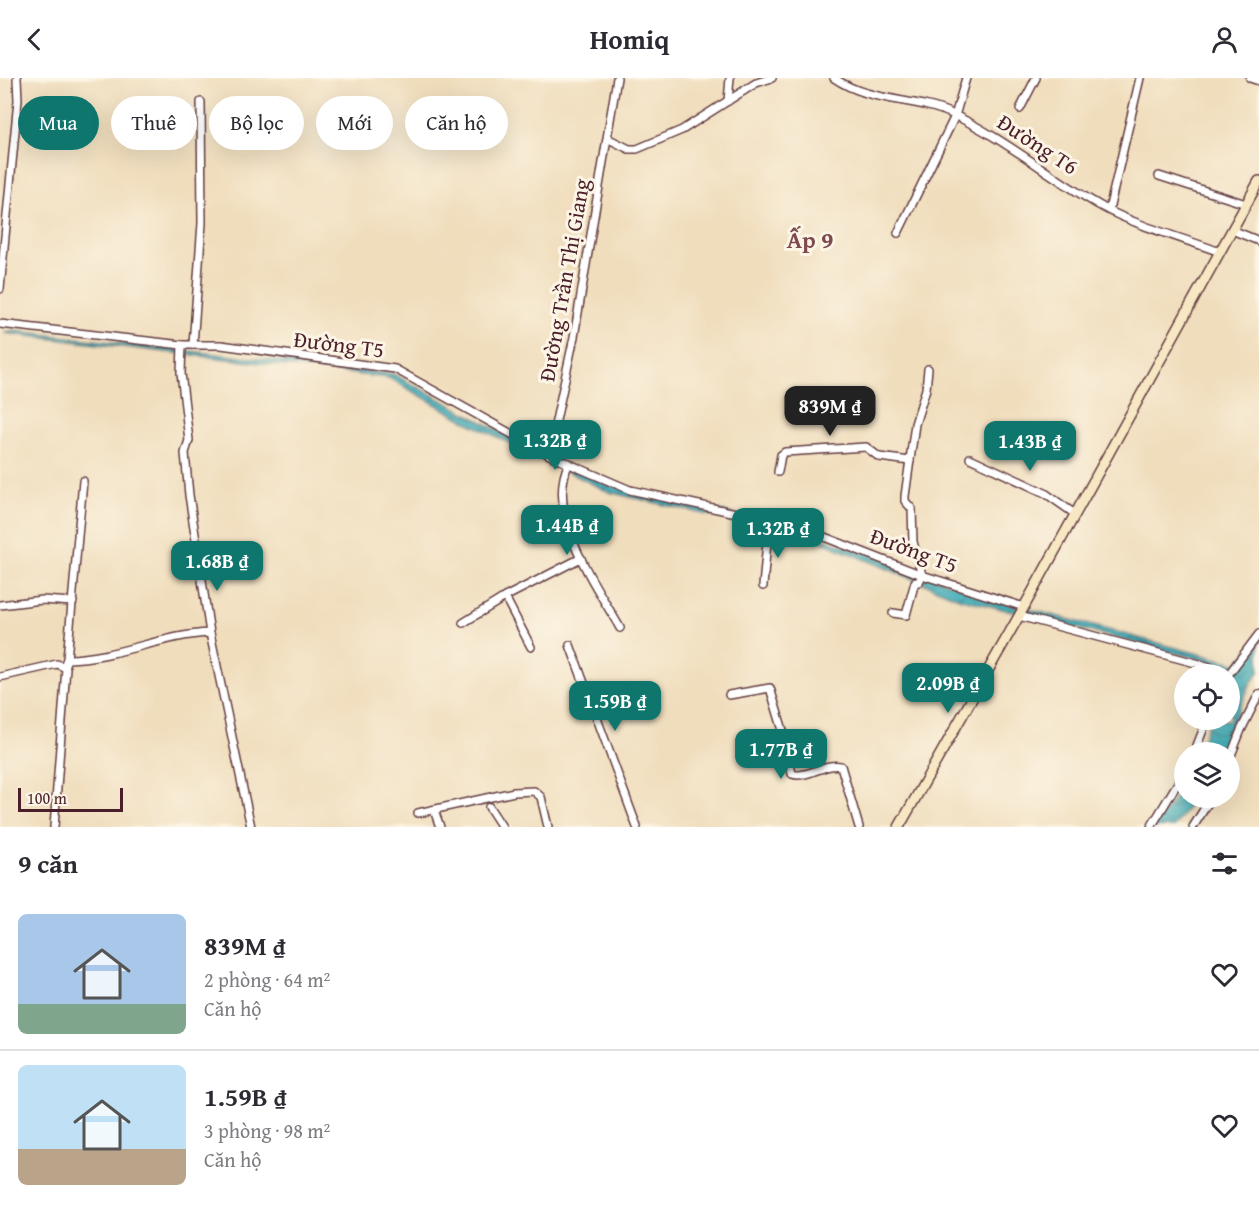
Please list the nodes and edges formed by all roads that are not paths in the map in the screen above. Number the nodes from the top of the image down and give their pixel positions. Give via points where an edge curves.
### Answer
1 (17, 78) edge
2 (617, 78) edge
3 (730, 78) edge
4 (772, 78) edge
5 (834, 78) edge
6 (966, 78) edge
7 (1036, 78) edge
8 (1140, 78) edge
9 (1250, 78) edge
10 (1259, 81) edge
11 (728, 101) junction
12 (201, 102) dead end
13 (1020, 109) dead end
14 (955, 116) junction
15 (609, 139) junction
16 (1159, 176) dead end
17 (1259, 181) edge
18 (1246, 204) junction
19 (1109, 210) junction
20 (1232, 230) junction
21 (897, 233) dead end
22 (1259, 241) edge
23 (1220, 252) junction
24 (0, 289) edge
25 (0, 324) edge
26 (193, 345) junction
27 (182, 346) junction
28 (928, 369) dead end
29 (549, 453) junction
30 (970, 458) dead end
31 (910, 461) junction
32 (568, 464) junction
33 (778, 472) dead end
34 (83, 481) dead end
35 (1075, 514) junction
36 (769, 520) junction
37 (581, 558) junction
38 (920, 578) junction
39 (763, 586) dead end
40 (506, 597) junction
41 (73, 602) junction
42 (0, 605) edge
43 (892, 613) dead end
44 (1021, 613) junction
45 (463, 623) dead end
46 (620, 628) dead end
47 (210, 633) junction
48 (1259, 634) edge
49 (570, 645) dead end
50 (531, 647) dead end
51 (66, 663) junction
52 (1200, 664) edge
53 (1235, 664) edge
54 (0, 677) edge
55 (729, 694) dead end
56 (1259, 694) edge
57 (1236, 742) edge
58 (1174, 789) edge
59 (489, 807) dead end
60 (1205, 808) edge
61 (434, 810) junction
62 (418, 813) dead end
63 (54, 827) edge
64 (251, 827) edge
65 (440, 827) edge
66 (502, 827) edge
67 (548, 827) edge
68 (637, 827) edge
69 (859, 827) edge
70 (899, 827) edge
71 (1150, 827) edge
72 (1193, 827) edge

1 - 24 street
2 - 15 street, Đường Trần Thị Giang
3 - 11 street
4 - 11 street
5 - 14 street, Đường T6 via 851,90
6 - 14 street
7 - 13 street
8 - 19 street
9 - 10 street
11 - 15 street via 682,130 638,149
12 - 26 street via 202,223
14 - 19 street, Đường T6 via 1020,152
14 - 21 street
15 - 29 street, Đường Trần Thị Giang
16 - 18 street
17 - 18 street
18 - 20 street
19 - 23 street, Đường T6
20 - 22 street
20 - 23 street
23 - 35 street
25 - 27 street, Đường T5
26 - 27 street, Đường T5
26 - 29 street, Đường T5 via 220,345 395,369
27 - 47 street via 189,440 186,463
28 - 31 street
29 - 32 street, Đường T5
30 - 35 street via 1045,494
31 - 33 street via 882,458 866,447 785,452
31 - 38 street via 905,501 912,509
32 - 36 street, Đường T5 via 630,490
32 - 37 street via 564,472 563,509
34 - 41 street
35 - 44 street
36 - 38 street, Đường T5 via 830,538
36 - 39 street
37 - 40 street
37 - 46 street
38 - 43 street via 915,582 906,615
38 - 44 street, Đường T5
40 - 45 street
40 - 50 street
41 - 42 street via 42,600
41 - 51 street
44 - 52 street, Đường T5
44 - 70 street
47 - 51 street via 187,634
47 - 64 street
48 - 53 street
49 - 68 street
51 - 54 street
51 - 63 street
55 - 69 street via 770,688 792,774 841,766
56 - 57 street
58 - 71 street
59 - 66 street
60 - 72 street
61 - 62 street
61 - 65 street
61 - 67 street via 534,791 541,797

